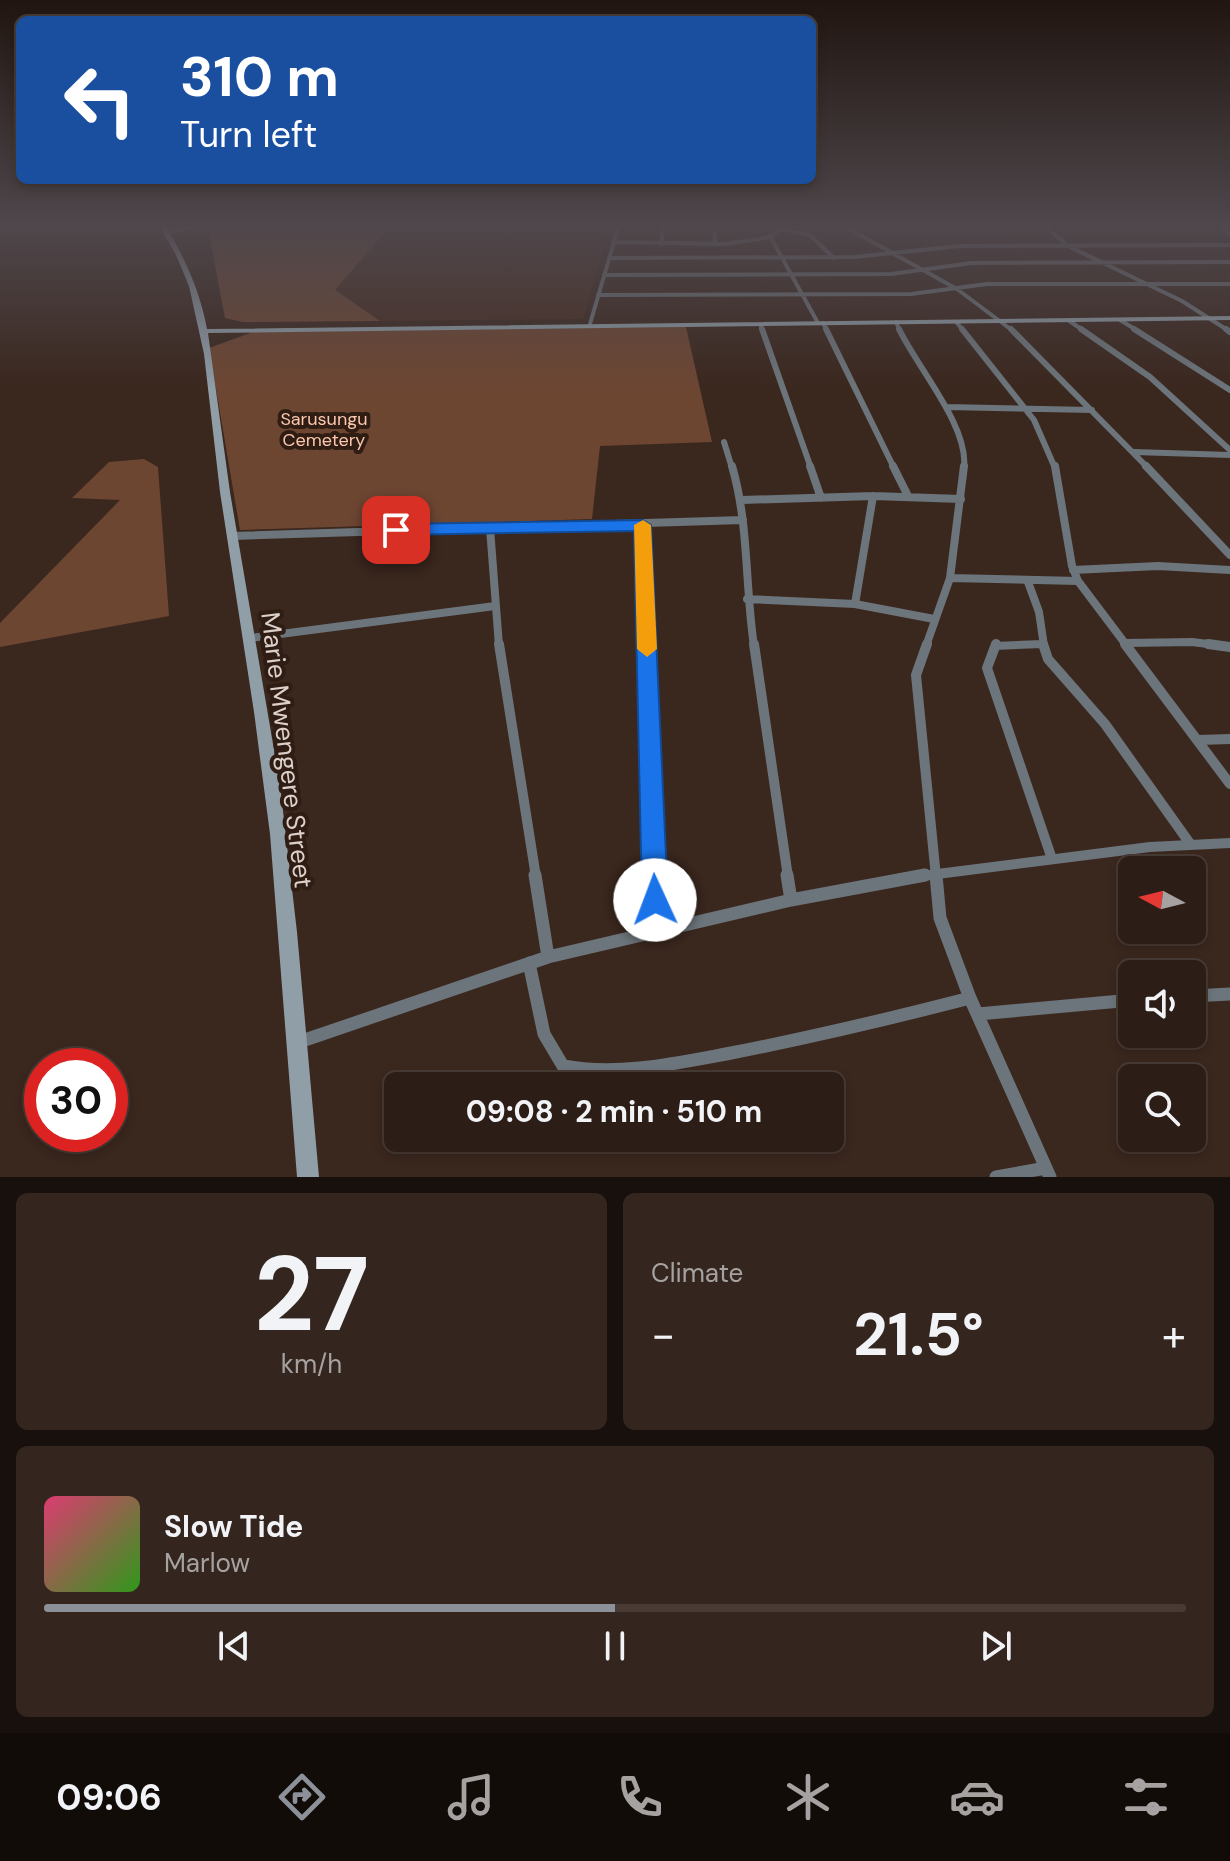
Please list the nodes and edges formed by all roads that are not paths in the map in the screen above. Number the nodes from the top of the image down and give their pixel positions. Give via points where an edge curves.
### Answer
1 (191, 280) edge
2 (603, 280) edge
3 (795, 280) edge
4 (941, 280) edge
5 (1136, 280) edge
6 (1145, 284) junction
7 (1230, 284) edge
8 (957, 289) junction
9 (598, 295) junction
10 (803, 295) junction
11 (1208, 318) junction
12 (1230, 318) edge
13 (1068, 320) junction
14 (1120, 320) junction
15 (1002, 321) junction
16 (896, 322) junction
17 (956, 322) junction
18 (821, 323) junction
19 (590, 324) junction
20 (760, 324) junction
21 (204, 331) junction
22 (1230, 332) edge
23 (1230, 390) edge
24 (947, 407) junction
25 (1025, 409) junction
26 (1092, 410) junction
27 (724, 442) dead end
28 (1134, 452) junction
29 (1230, 452) edge
30 (873, 496) junction
31 (908, 496) junction
32 (821, 498) junction
33 (961, 499) junction
34 (742, 500) junction
35 (743, 520) junction
36 (643, 525) junction
37 (490, 528) junction
38 (232, 536) junction
39 (1230, 555) edge
40 (1073, 570) junction
41 (1230, 570) edge
42 (950, 578) junction
43 (1078, 581) junction
44 (1028, 582) junction
45 (747, 599) junction
46 (855, 604) junction
47 (495, 606) junction
48 (934, 619) junction
49 (250, 638) junction
50 (1126, 643) junction
51 (1042, 644) junction
52 (1230, 647) edge
53 (1230, 739) edge
54 (1198, 740) junction
55 (1230, 784) edge
56 (1230, 843) edge
57 (1191, 845) junction
58 (1052, 859) junction
59 (933, 874) junction
60 (791, 900) junction
61 (656, 929) junction
62 (548, 957) junction
63 (529, 963) junction
64 (1230, 994) edge
65 (1206, 995) edge
66 (970, 998) junction
67 (1118, 1001) edge
68 (978, 1014) junction
69 (296, 1043) junction
70 (1048, 1173) edge
71 (308, 1177) edge
72 (996, 1177) edge

1 - 21 main road, Marie Mwengere Street
2 - 9 street
3 - 10 street
4 - 8 street
5 - 6 street
6 - 7 street
6 - 8 street via 987,284
6 - 11 street
8 - 10 street
8 - 15 street
9 - 10 street
9 - 19 street
10 - 18 street
11 - 12 main road
11 - 14 main road
11 - 22 street
13 - 14 main road
13 - 15 main road
13 - 29 street via 1150,377
14 - 23 street
15 - 17 main road
15 - 26 street
16 - 17 main road
16 - 18 main road
16 - 24 street
17 - 25 street
18 - 20 main road
18 - 31 street
19 - 20 main road
19 - 21 main road
20 - 32 street
21 - 38 main road, Marie Mwengere Street
24 - 25 street
24 - 33 street via 965,452
25 - 26 street
25 - 40 street via 1055,466 1065,549
26 - 28 street
27 - 34 street
28 - 29 street
28 - 39 street
30 - 31 street
30 - 32 street
30 - 46 street
31 - 33 street
32 - 34 street
33 - 42 street
34 - 35 street
35 - 36 street
35 - 45 street
36 - 37 street
36 - 61 street
37 - 38 street
37 - 47 street
38 - 49 main road, Marie Mwengere Street
40 - 41 street
40 - 43 street
42 - 44 street
42 - 48 street
43 - 44 street
43 - 50 street
44 - 51 street via 1039,612
45 - 46 street
45 - 60 street
46 - 48 street
47 - 49 street
47 - 62 street
48 - 59 street via 919,659 916,690
49 - 69 main road, Marie Mwengere Street via 272,788
50 - 52 street
50 - 54 street
51 - 57 street via 1048,659 1105,724
51 - 58 street via 996,644 987,668
53 - 54 street
54 - 55 street
56 - 57 street
57 - 58 street
58 - 59 street
59 - 60 street
59 - 66 street via 940,918
60 - 61 street
61 - 62 street
62 - 63 street
63 - 66 street via 547,1045 563,1067 578,1071 632,1071
63 - 69 street
64 - 65 street
66 - 68 street
67 - 68 street
68 - 70 street
69 - 71 main road, Marie Mwengere Street
70 - 72 street

